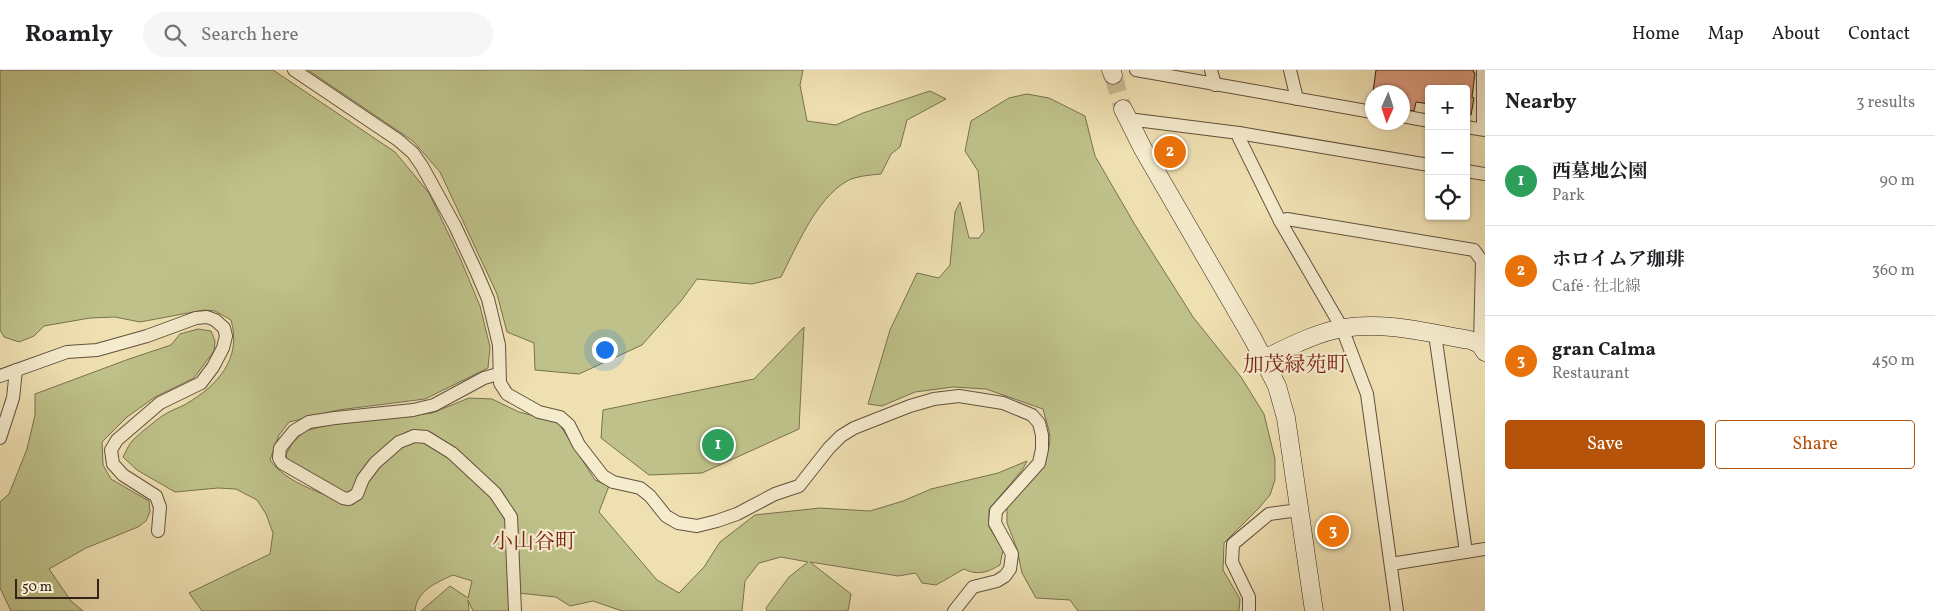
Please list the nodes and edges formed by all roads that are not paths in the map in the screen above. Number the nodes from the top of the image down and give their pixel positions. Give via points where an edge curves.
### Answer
1 (294, 70) edge
2 (1136, 70) edge
3 (1212, 70) edge
4 (1290, 70) edge
5 (1483, 70) edge
6 (1215, 85) junction
7 (1297, 99) junction
8 (1365, 111) edge
9 (1126, 114) joint
10 (1410, 117) edge
11 (1425, 120) edge
12 (1470, 127) edge
13 (1484, 129) edge
14 (1239, 133) junction
15 (1425, 164) edge
16 (1470, 172) edge
17 (1485, 174) edge
18 (1280, 221) junction
19 (1342, 328) junction
20 (1435, 334) junction
21 (1482, 348) edge
22 (1264, 359) junction
23 (16, 370) junction
24 (498, 374) junction
25 (0, 376) edge
26 (0, 438) edge
27 (1299, 510) junction
28 (158, 531) dead end
29 (1485, 549) edge
30 (1466, 552) junction
31 (1391, 564) junction
32 (515, 611) edge
33 (954, 611) edge
34 (1248, 611) edge
35 (1314, 611) edge
36 (1397, 611) edge

1 - 24 street via 398,140 422,166 455,226 488,299 499,345
2 - 6 street
3 - 6 street
4 - 7 street
5 - 13 street
6 - 7 street
7 - 8 street
9 - 14 street
9 - 22 street
10 - 11 street
12 - 13 street
14 - 15 street
14 - 18 street
16 - 17 street
18 - 19 street
18 - 21 street via 1287,219 1474,250 1482,261
19 - 20 street via 1373,326
19 - 22 street via 1315,336
19 - 31 street via 1367,394
20 - 21 street via 1470,340
20 - 30 street
22 - 27 street via 1284,410
23 - 25 street
23 - 26 street via 13,398
23 - 28 street via 67,352 97,350 148,336 196,318 207,317 224,328 223,348 201,383 160,404 117,440 111,450 112,464 156,496 160,507
24 - 32 street via 484,378 434,405 309,422 294,431 278,455 282,463 349,499 357,494 375,463 399,442 414,436 426,437 452,454 495,493 511,517
24 - 33 street via 507,394 539,412 560,417 569,425 603,476 613,482 640,488 666,516 689,526 738,514 775,494 799,486 841,436 910,406 959,396 1003,403 1032,415 1039,423 1042,435 1039,463 996,511 995,523 1012,554 1010,569 996,581 973,587
27 - 34 street via 1269,514 1233,544 1232,562 1249,597
27 - 35 street
29 - 30 street
30 - 31 street
31 - 36 street

